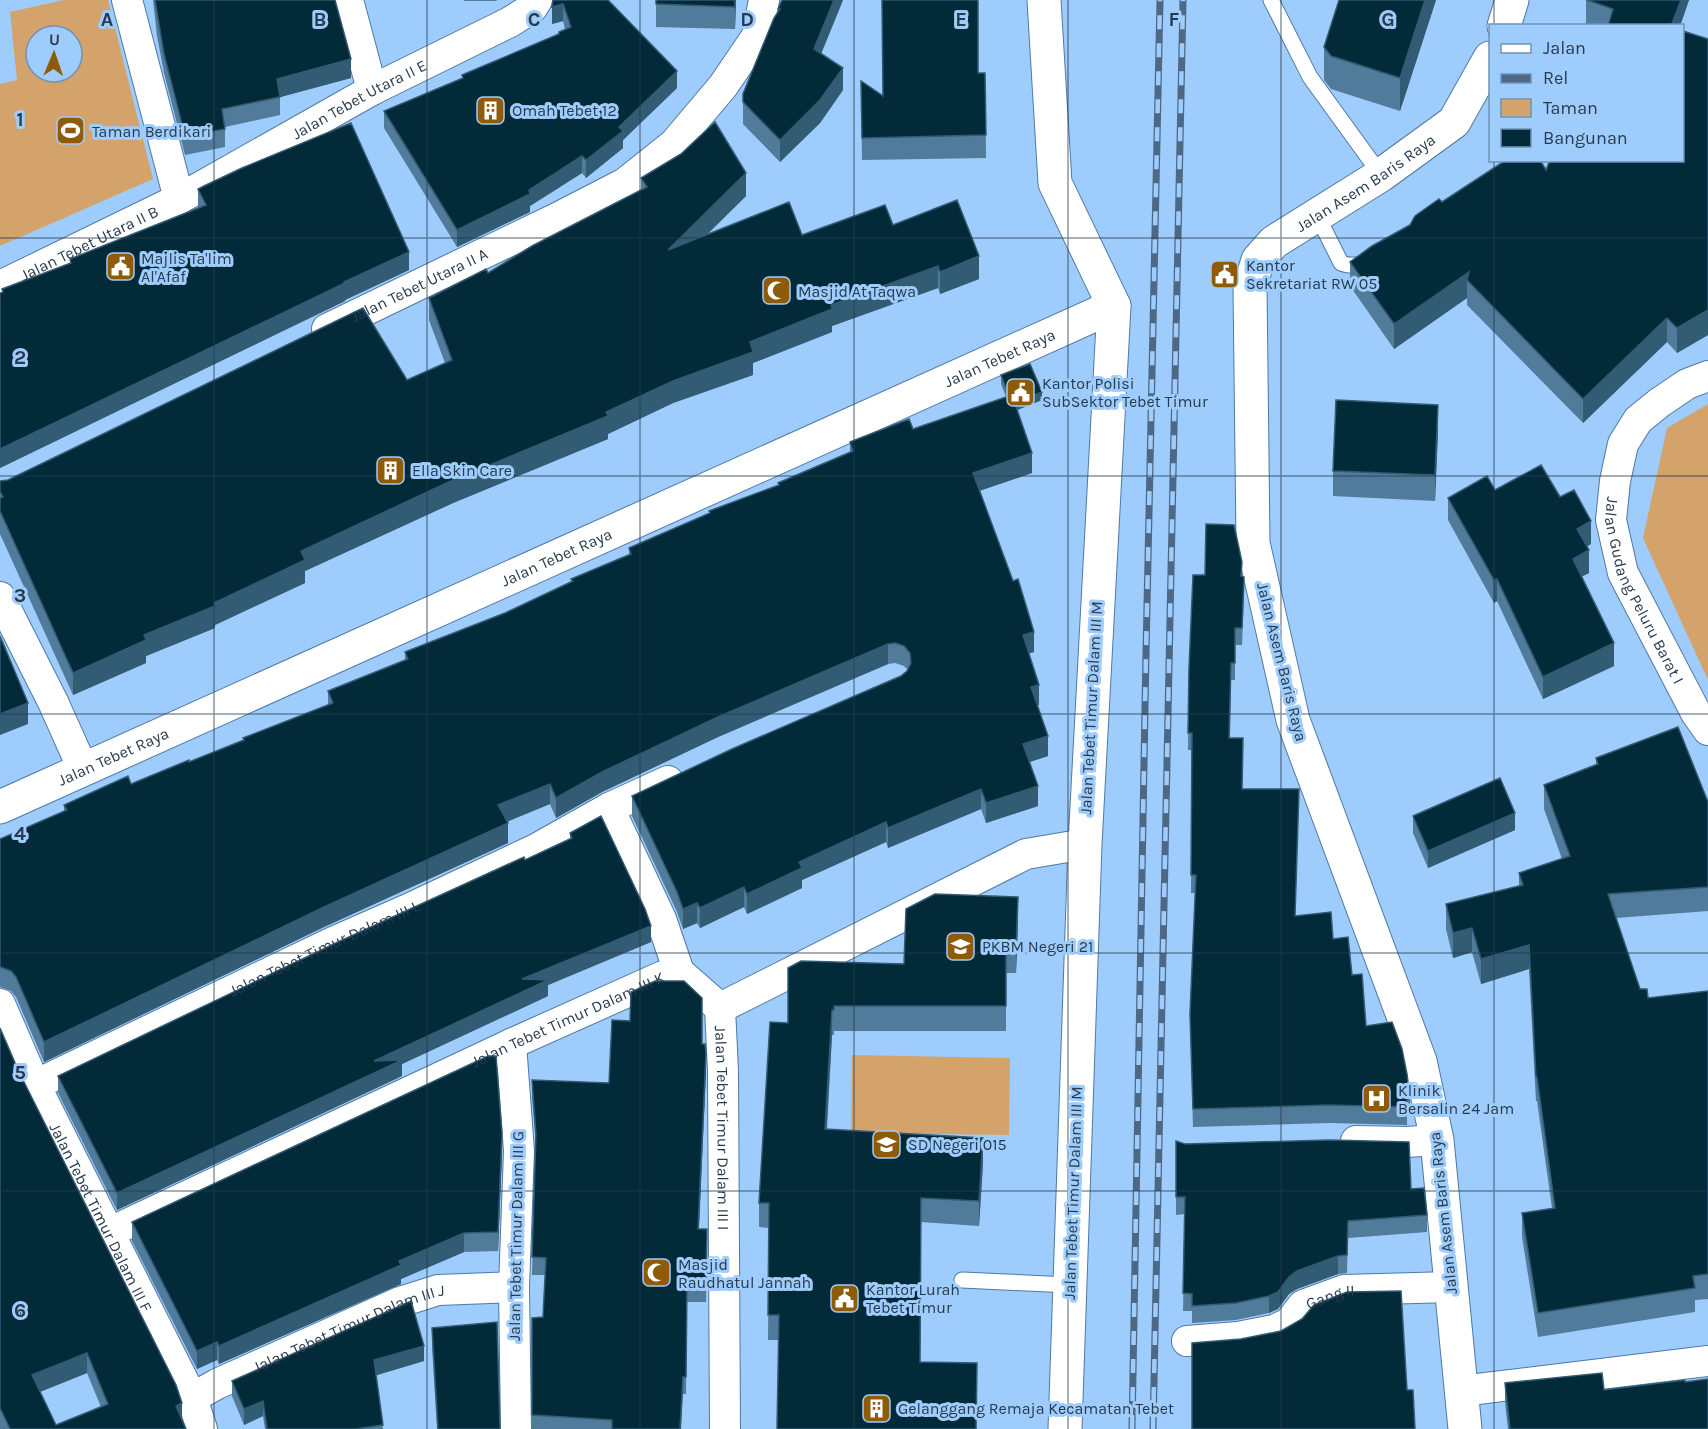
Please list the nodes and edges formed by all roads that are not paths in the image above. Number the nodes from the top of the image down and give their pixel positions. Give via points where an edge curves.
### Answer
1 (128, 0) edge
2 (348, 0) edge
3 (537, 0) edge
4 (764, 0) edge
5 (1044, 0) edge
6 (1271, 0) edge
7 (1512, 0) edge
8 (1505, 24) edge
9 (1489, 61) edge
10 (372, 90) junction
11 (1381, 175) junction
12 (179, 199) junction
13 (1317, 215) junction
14 (1379, 255) edge
15 (0, 285) edge
16 (1114, 306) junction
17 (299, 343) edge
18 (1708, 376) edge
19 (0, 597) edge
20 (1708, 730) edge
21 (693, 768) edge
22 (83, 769) junction
23 (0, 807) edge
24 (609, 808) junction
25 (1085, 844) junction
26 (679, 972) junction
27 (0, 1004) edge
28 (720, 1008) junction
29 (511, 1044) junction
30 (35, 1085) junction
31 (1329, 1140) edge
32 (1437, 1140) junction
33 (108, 1233) junction
34 (962, 1280) dead end
35 (1070, 1285) junction
36 (514, 1287) junction
37 (1451, 1287) junction
38 (1187, 1341) dead end
39 (1708, 1362) edge
40 (1461, 1391) junction
41 (192, 1398) junction
42 (202, 1429) edge
43 (516, 1429) edge
44 (725, 1429) edge
45 (1065, 1429) edge
46 (1465, 1429) edge

1 - 12 street
2 - 10 street
3 - 10 street, Jalan Tebet Utara II E via 532,8 510,22
4 - 17 street, Jalan Tebet Utara II A via 756,36 723,86 674,144 625,183
5 - 16 street, Jalan Tebet Timur Dalam III M via 1055,183
6 - 11 lane via 1310,77
7 - 8 street
9 - 11 street, Jalan Asem Baris Raya via 1454,122
10 - 12 street, Jalan Tebet Utara II E
11 - 13 street, Jalan Asem Baris Raya
12 - 15 street, Jalan Tebet Utara II B
13 - 14 lane via 1341,263 1362,265
13 - 32 street, Jalan Asem Baris Raya via 1274,242 1258,260 1250,286 1253,543 1293,720 1420,1061
16 - 22 street, Jalan Tebet Raya
16 - 25 street, Jalan Tebet Timur Dalam III M
18 - 20 street, Jalan Gudang Peluru Barat I via 1688,384 1638,420 1623,444 1611,520 1623,573
19 - 22 street
21 - 24 street, Jalan Tebet Timur Dalam III L
22 - 23 street, Jalan Tebet Raya
24 - 26 street via 661,919
24 - 30 street, Jalan Tebet Timur Dalam III L via 536,849
25 - 28 street via 1026,854
25 - 35 street, Jalan Tebet Timur Dalam III M
26 - 28 street, Jalan Tebet Timur Dalam III K
26 - 29 street, Jalan Tebet Timur Dalam III K
27 - 30 street, Jalan Tebet Timur Dalam III F
28 - 44 street, Jalan Tebet Timur Dalam III I
29 - 33 street, Jalan Tebet Timur Dalam III K
29 - 36 street, Jalan Tebet Timur Dalam III G via 519,1150
30 - 33 street, Jalan Tebet Timur Dalam III F
31 - 32 street
32 - 37 street, Jalan Asem Baris Raya
33 - 41 street, Jalan Tebet Timur Dalam III F
34 - 35 lane
35 - 45 street, Jalan Tebet Timur Dalam III M
36 - 41 street, Jalan Tebet Timur Dalam III J via 438,1290 400,1302
36 - 43 street, Jalan Tebet Timur Dalam III G
37 - 38 street, Gang II via 1344,1290 1303,1305 1289,1323 1274,1330
37 - 40 street, Jalan Asem Baris Raya
39 - 40 street
40 - 46 street, Jalan Asem Baris Raya
41 - 42 street, Jalan Tebet Timur Dalam III F

